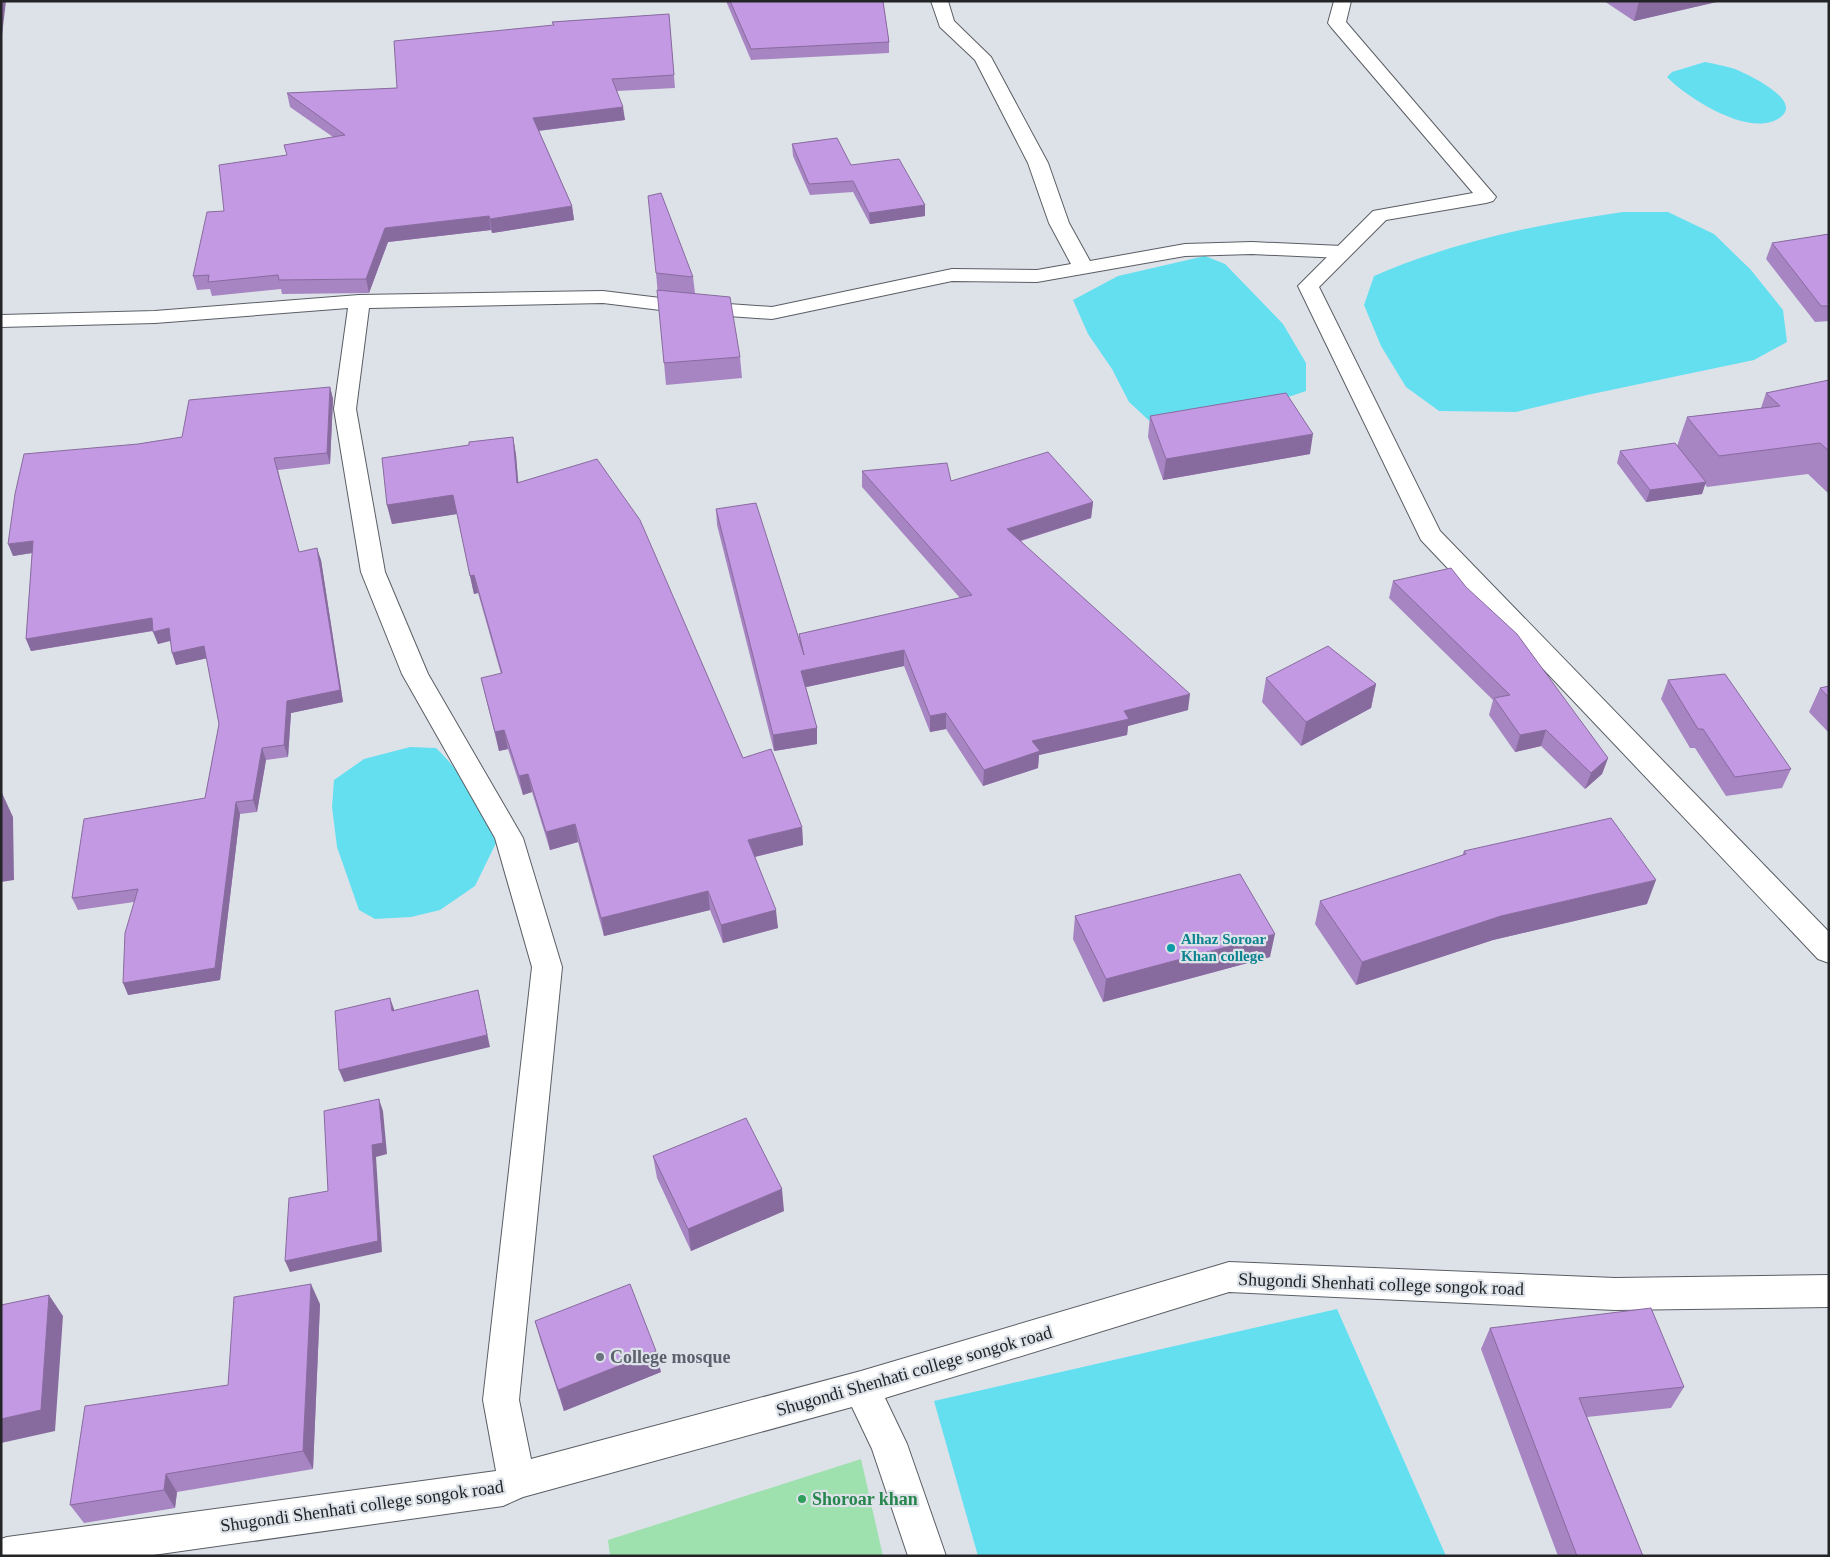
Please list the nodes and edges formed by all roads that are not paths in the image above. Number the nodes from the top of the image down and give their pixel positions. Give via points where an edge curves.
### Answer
1 (938, 1) edge
2 (1343, 1) edge
3 (1342, 252) junction
4 (1084, 268) junction
5 (360, 301) junction
6 (1, 321) edge
7 (1829, 951) edge
8 (1829, 1291) edge
9 (861, 1388) junction
10 (517, 1481) junction
11 (7, 1556) edge
12 (927, 1556) edge

1 - 4 street via 946,23 982,57 1038,163 1059,223
2 - 3 street via 1337,23 1486,197 1380,215
3 - 4 street via 1252,248 1185,250
3 - 7 street via 1308,286 1430,535
4 - 5 street via 1037,276 952,275 772,313 685,307 603,296
5 - 6 street via 155,317
5 - 10 street via 345,410 373,572 415,674 509,838 547,967 501,1400
8 - 9 street, Shugondi Shenhati college songok road via 1615,1294 1229,1278
9 - 10 street, Shugondi Shenhati college songok road
9 - 12 street via 889,1444
10 - 11 street, Shugondi Shenhati college songok road via 503,1488

